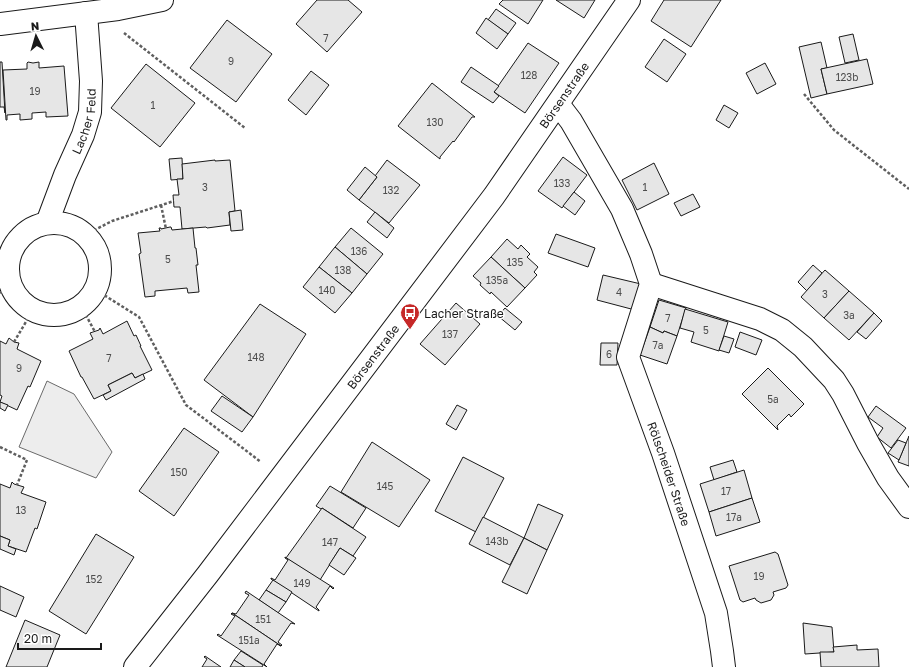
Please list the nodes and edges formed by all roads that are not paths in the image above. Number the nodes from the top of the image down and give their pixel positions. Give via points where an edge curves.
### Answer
1 (162, 0) edge
2 (629, 0) edge
3 (86, 13) junction
4 (0, 24) edge
5 (558, 104) junction
6 (47, 223) junction
7 (651, 284) junction
8 (5, 289) edge
9 (909, 507) edge
10 (135, 667) edge
11 (724, 667) edge

1 - 3 street
2 - 5 street, Börsenstraße
3 - 4 street
3 - 6 street, Lacher Feld via 91,81 90,112
5 - 7 street via 571,121 622,209 642,254
5 - 10 street, Börsenstraße via 494,196
6 - 8 street via 27,231 17,241 10,253
6 - 8 street via 67,225 79,230 96,249 100,261 96,290 81,306 71,312 47,315 35,312
7 - 9 street via 760,319 782,330 803,348 834,380 888,478
7 - 11 street, Rölscheider Straße via 628,357 666,460 716,613

